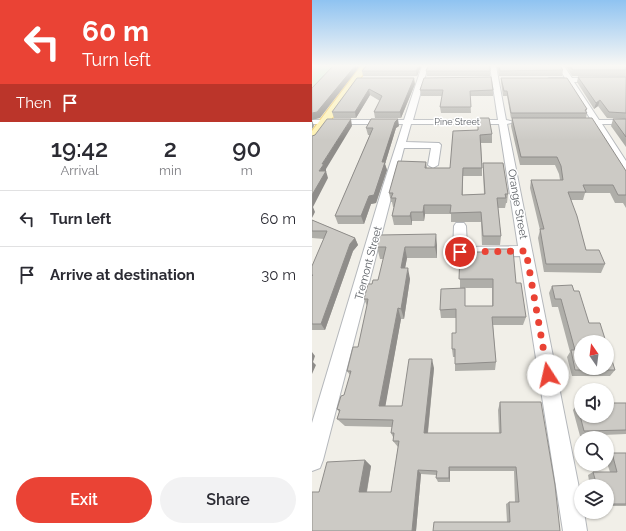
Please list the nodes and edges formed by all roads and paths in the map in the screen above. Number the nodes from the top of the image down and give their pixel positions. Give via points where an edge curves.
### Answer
1 (349, 91) edge
2 (418, 91) edge
3 (498, 91) edge
4 (577, 91) edge
5 (409, 122) junction
6 (503, 122) junction
7 (519, 122) edge
8 (565, 122) edge
9 (596, 122) junction
10 (626, 122) edge
11 (317, 126) edge
12 (312, 139) edge
13 (401, 145) junction
14 (433, 166) edge
15 (626, 169) edge
16 (460, 226) dead end
17 (526, 251) junction
18 (312, 460) edge
19 (575, 531) edge

1 - 11 main road
2 - 5 street, Tremont Street
3 - 6 street, Orange Street
4 - 9 street
5 - 6 street, Pine Street
5 - 11 street, Pine Street
5 - 13 street, Tremont Street
6 - 7 street, Pine Street
6 - 17 street, Orange Street
8 - 9 street
9 - 10 street
9 - 15 street
11 - 12 main road
13 - 14 street via 436,145
13 - 18 street, Tremont Street
16 - 17 street via 460,252
17 - 19 street, Orange Street

